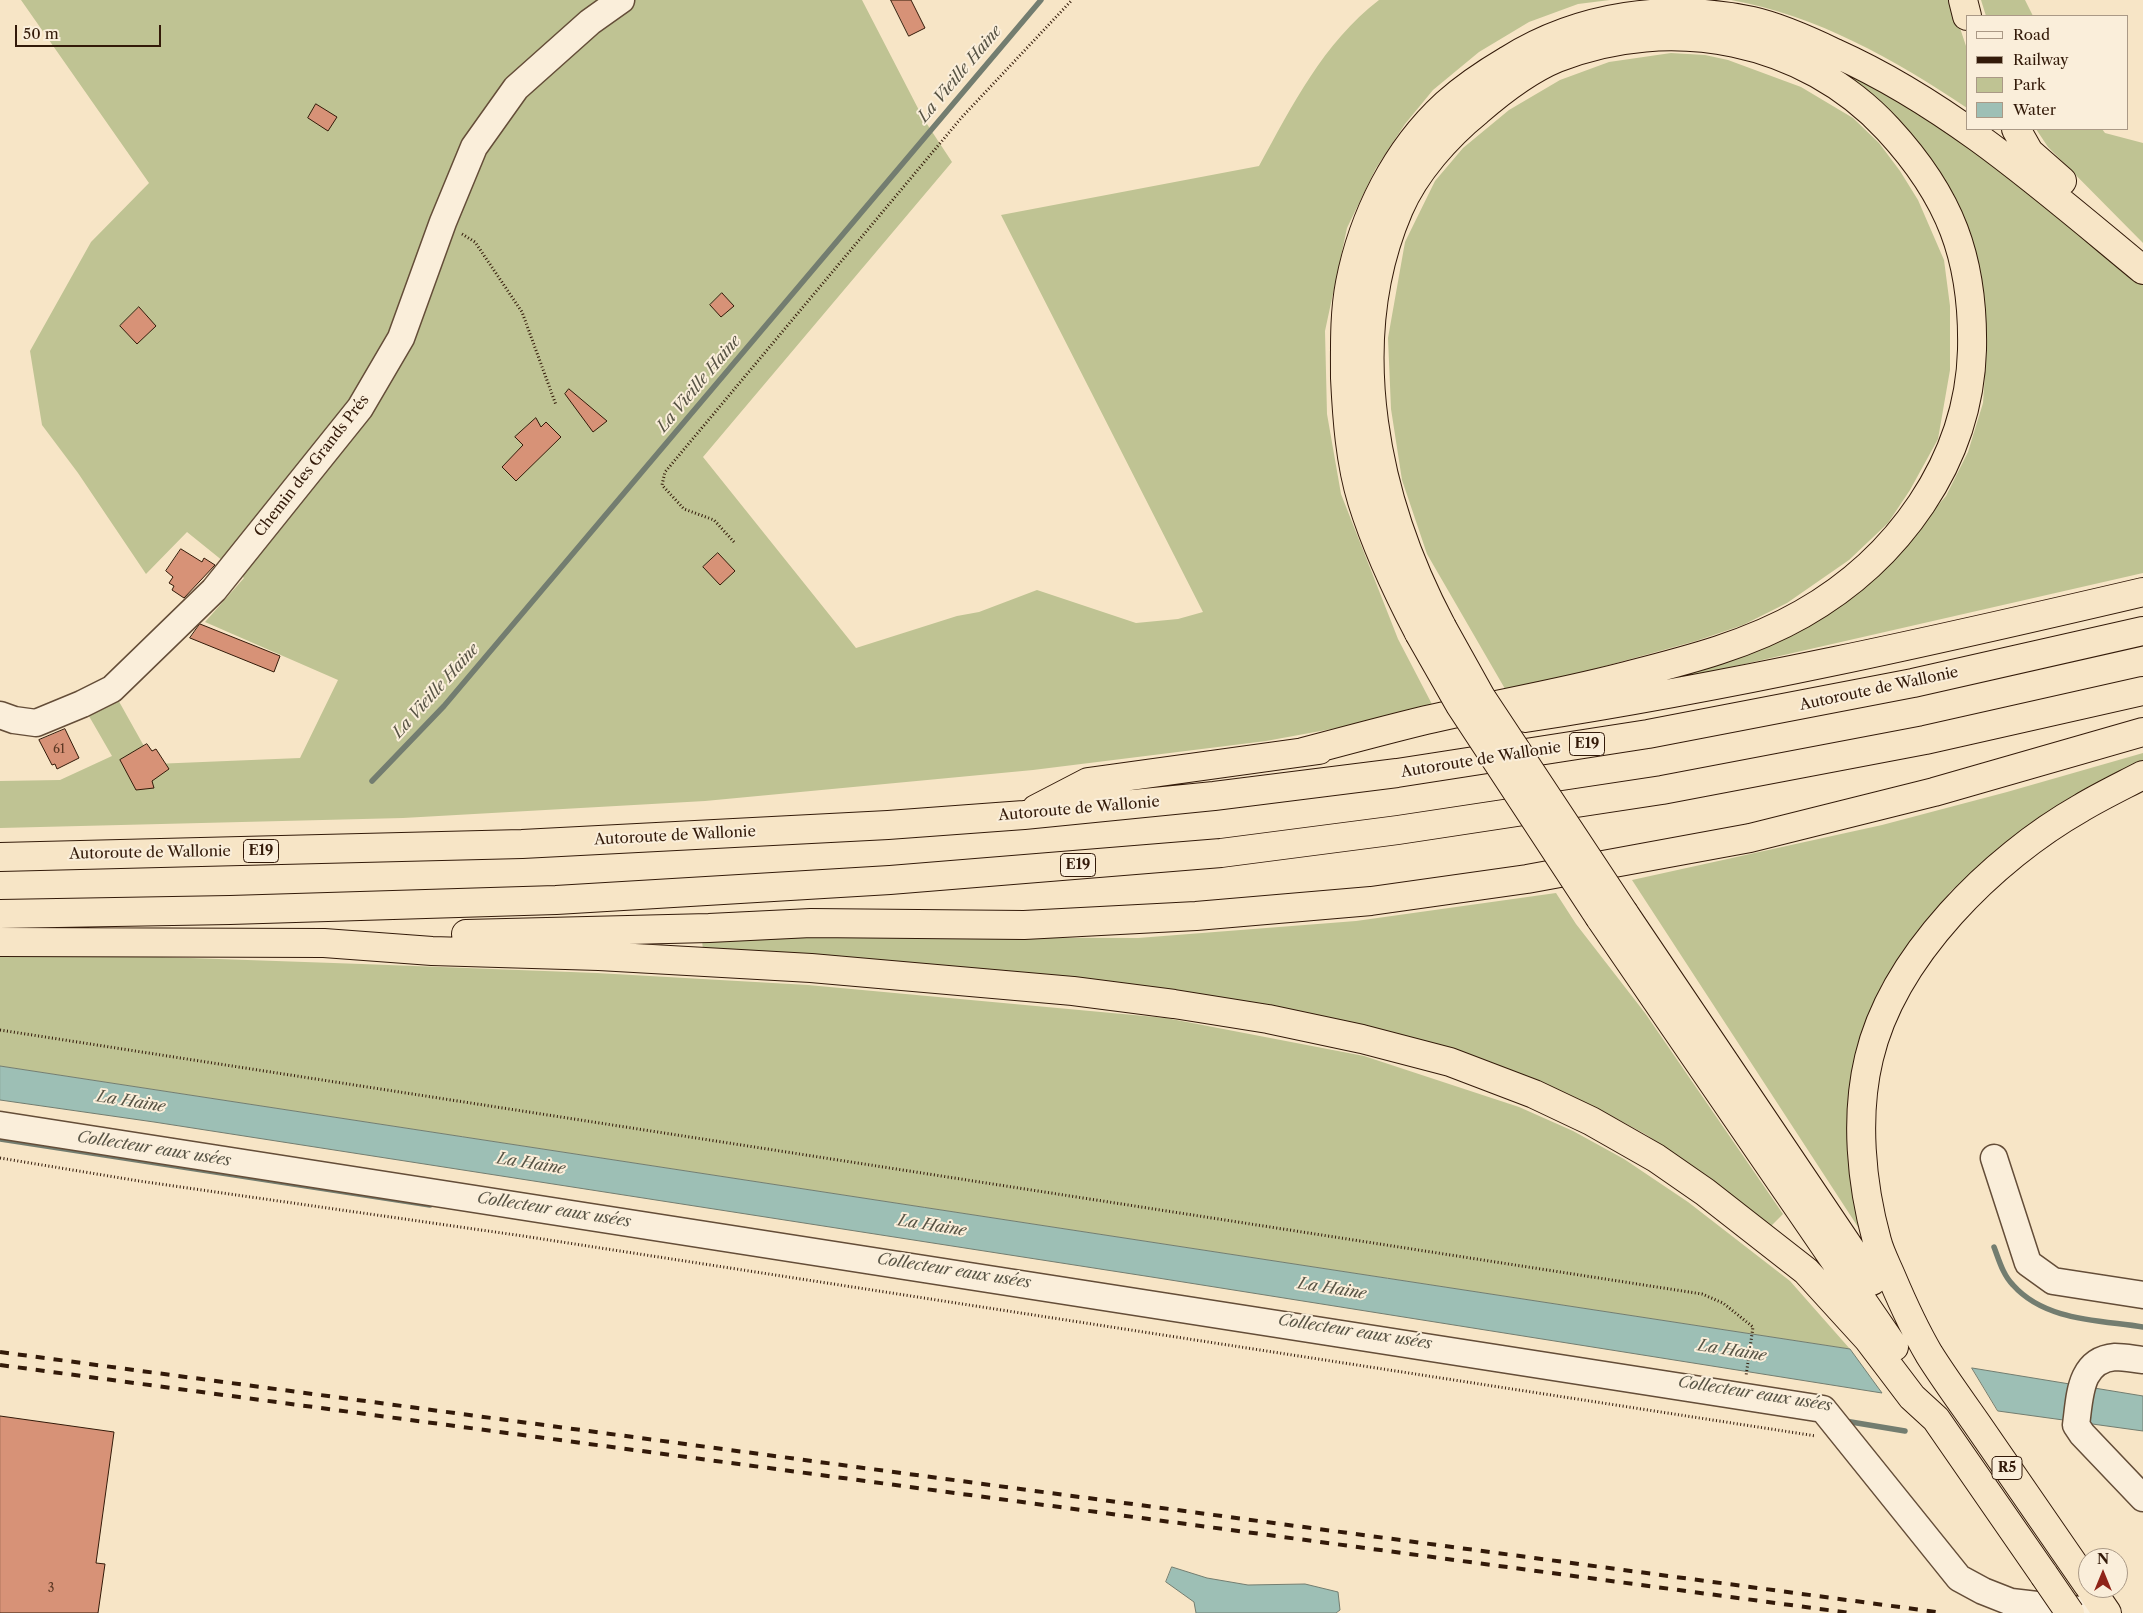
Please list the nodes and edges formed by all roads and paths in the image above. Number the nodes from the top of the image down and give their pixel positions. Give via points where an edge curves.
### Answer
1 (621, 0) edge
2 (1072, 0) edge
3 (1963, 0) edge
4 (1967, 15) edge
5 (1966, 128) edge
6 (1969, 130) edge
7 (2017, 130) edge
8 (443, 222) junction
9 (2118, 249) junction
10 (2143, 270) edge
11 (556, 405) dead end
12 (734, 542) dead end
13 (2143, 592) edge
14 (1430, 630) junction
15 (2143, 631) edge
16 (2143, 690) edge
17 (0, 715) edge
18 (2143, 732) edge
19 (1303, 752) junction
20 (2143, 775) edge
21 (1024, 816) junction
22 (0, 857) edge
23 (0, 914) edge
24 (1612, 916) junction
25 (0, 942) edge
26 (324, 943) junction
27 (0, 1030) edge
28 (0, 1125) edge
29 (0, 1158) edge
30 (1994, 1158) dead end
31 (2143, 1295) edge
32 (1929, 1354) junction
33 (2143, 1360) edge
34 (1746, 1375) dead end
35 (1936, 1419) junction
36 (1819, 1437) dead end
37 (2143, 1498) edge
38 (2078, 1570) edge
39 (2096, 1598) edge
40 (2070, 1613) edge
41 (2106, 1613) edge

1 - 8 street, Chemin des Grands Prés via 590,22 516,88 474,148
2 - 12 path via 962,117 665,472 662,485 669,494 684,509 714,520
3 - 4 highway
5 - 14 highway via 1875,70 1815,43 1754,21 1693,13 1632,14 1582,25 1527,48 1447,103 1420,132 1388,179 1366,224 1350,284 1344,340 1351,446 1362,499 1381,551
6 - 9 highway
7 - 9 highway via 2029,152 2098,214
8 - 11 path via 474,242 522,312
8 - 17 street, Chemin des Grands Prés via 401,338 360,408 214,590 112,689 36,723
9 - 10 highway
13 - 19 highway via 1901,648 1642,700
14 - 19 highway via 1422,590 1398,528 1380,466 1372,400 1370,335 1381,263 1400,206 1428,162 1456,128 1502,90 1552,60 1600,44 1652,36 1706,37 1751,46 1806,66 1845,89 1875,114 1926,175 1946,211 1963,256 1969,283 1972,360 1966,402 1952,448 1931,492 1902,531 1856,576 1804,613 1755,638 1699,657 1555,694 1425,720
14 - 24 highway, bridge via 1481,697
15 - 21 highway, Autoroute de Wallonie / E19 via 1913,683 1648,734 1378,776
16 - 23 highway, E19 via 1925,740 1662,790 1221,853 890,880 556,900
18 - 26 highway via 1934,792 1750,838 1527,879 1371,901 1196,916 1024,925 811,923 419,936
19 - 21 highway via 1088,782
20 - 32 highway via 2080,808 1999,867 1927,941 1882,1018 1864,1084 1860,1124 1863,1167 1877,1242
21 - 22 highway, Autoroute de Wallonie / E19 via 522,844
24 - 32 highway via 1904,1329
24 - 35 highway via 1929,1398
25 - 26 highway
26 - 35 highway via 432,951 802,967 1073,991 1268,1019 1450,1062 1534,1094 1591,1121 1656,1158 1705,1192 1806,1271 1868,1339 1912,1397
27 - 34 path via 1702,1294 1723,1303 1753,1327
28 - 41 street via 1823,1409 1959,1578 1982,1592 2011,1602
29 - 36 path
30 - 31 street via 2028,1263 2053,1281
32 - 38 highway, R5
33 - 37 street via 2116,1357 2101,1360 2091,1368 2082,1380 2076,1425
35 - 40 highway, R5, bridge
39 - 41 highway, R5

